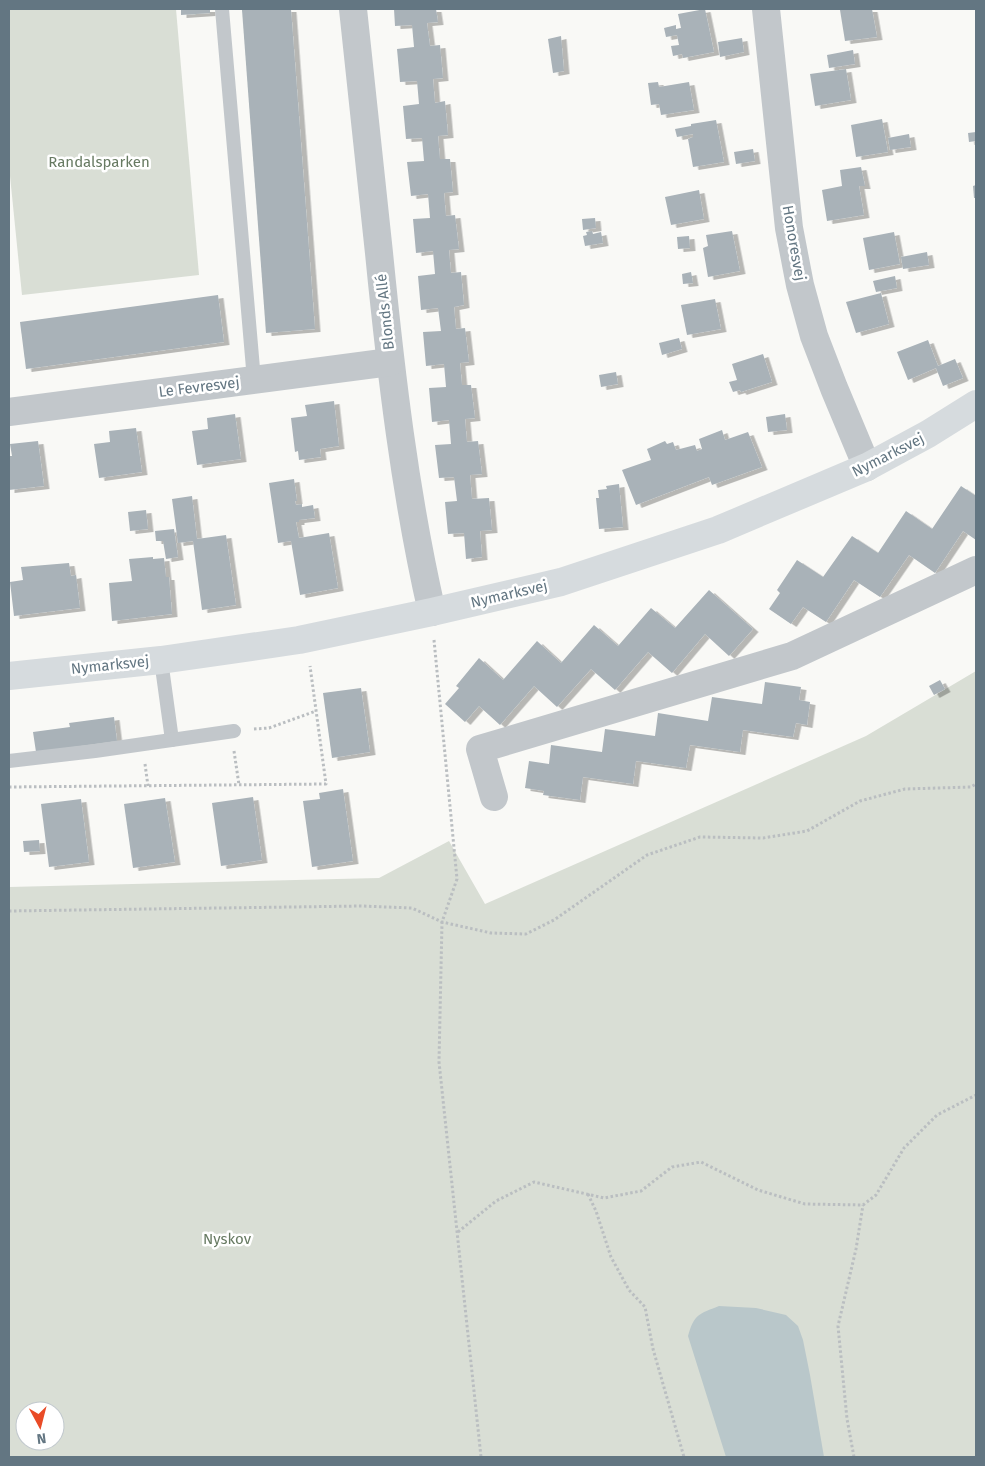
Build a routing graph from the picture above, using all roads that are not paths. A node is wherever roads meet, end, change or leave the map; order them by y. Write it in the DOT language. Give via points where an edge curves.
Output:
graph roads {
  1 [pos="222,9"];
  2 [pos="354,9"];
  3 [pos="766,9"];
  4 [pos="390,362"];
  5 [pos="254,380"];
  6 [pos="976,404"];
  7 [pos="9,412"];
  8 [pos="867,466"];
  9 [pos="976,570"];
  10 [pos="432,612"];
  11 [pos="161,660"];
  12 [pos="9,676"];
  13 [pos="233,731"];
  14 [pos="172,740"];
  15 [pos="9,761"];
  16 [pos="494,797"];
  1 -- 5 [label="lane"];
  2 -- 4 [label="street, Blonds Allé"];
  3 -- 8 [label="street, Honoresvej" via="789,228 800,285 814,336"];
  4 -- 5 [label="street, Le Fevresvej"];
  4 -- 10 [label="street, Blonds Allé" via="410,504"];
  5 -- 7 [label="street, Le Fevresvej"];
  6 -- 8 [label="street, Nymarksvej"];
  8 -- 10 [label="street, Nymarksvej" via="708,533 561,582"];
  9 -- 16 [label="street" via="792,656 480,749"];
  10 -- 11 [label="street, Nymarksvej" via="306,638"];
  11 -- 12 [label="street, Nymarksvej"];
  11 -- 14 [label="lane"];
  13 -- 14 [label="lane"];
  14 -- 15 [label="lane"];
}
